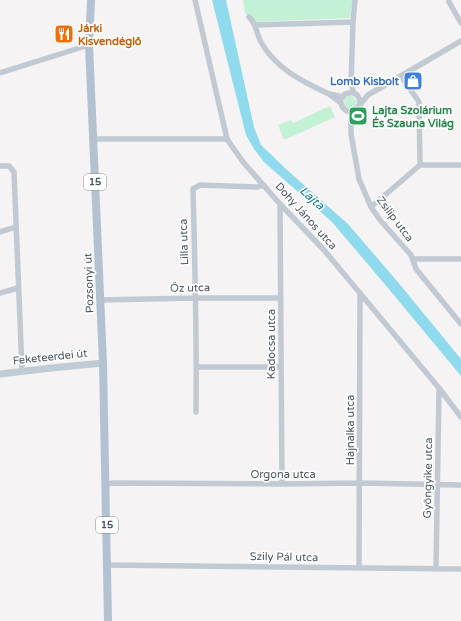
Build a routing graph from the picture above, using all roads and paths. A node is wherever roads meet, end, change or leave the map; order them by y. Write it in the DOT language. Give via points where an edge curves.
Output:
graph roads {
  1 [pos="91,0"];
  2 [pos="195,0"];
  3 [pos="355,0"];
  4 [pos="449,0"];
  5 [pos="249,17"];
  6 [pos="353,22"];
  7 [pos="461,23"];
  8 [pos="254,25"];
  9 [pos="461,41"];
  10 [pos="90,45"];
  11 [pos="0,73"];
  12 [pos="401,76"];
  13 [pos="351,84"];
  14 [pos="329,94"];
  15 [pos="356,94"];
  16 [pos="345,95"];
  17 [pos="368,95"];
  18 [pos="341,103"];
  19 [pos="359,106"];
  20 [pos="347,110"];
  21 [pos="354,111"];
  22 [pos="351,119"];
  23 [pos="93,139"];
  24 [pos="227,139"];
  25 [pos="420,165"];
  26 [pos="461,165"];
  27 [pos="0,166"];
  28 [pos="264,185"];
  29 [pos="280,204"];
  30 [pos="371,207"];
  31 [pos="16,227"];
  32 [pos="0,232"];
  33 [pos="413,259"];
  34 [pos="461,259"];
  35 [pos="18,288"];
  36 [pos="0,293"];
  37 [pos="360,293"];
  38 [pos="196,298"];
  39 [pos="280,298"];
  40 [pos="100,300"];
  41 [pos="461,324"];
  42 [pos="103,364"];
  43 [pos="197,367"];
  44 [pos="281,367"];
  45 [pos="22,371"];
  46 [pos="0,374"];
  47 [pos="439,388"];
  48 [pos="196,412"];
  49 [pos="461,417"];
  50 [pos="360,483"];
  51 [pos="106,484"];
  52 [pos="282,484"];
  53 [pos="438,484"];
  54 [pos="461,485"];
  55 [pos="108,565"];
  56 [pos="359,568"];
  57 [pos="436,569"];
  58 [pos="461,569"];
  59 [pos="108,621"];
  1 -- 10 [label="main road, Pozsonyi út / 15"];
  2 -- 24 [label="street, Dohy János utca"];
  3 -- 6 [label="street"];
  4 -- 7 [label="street"];
  5 -- 8 [label="street"];
  6 -- 8 [label="street"];
  6 -- 13 [label="street"];
  8 -- 14 [label="street" via="272,58 287,71"];
  9 -- 12 [label="street"];
  10 -- 11 [label="street"];
  10 -- 23 [label="main road, Pozsonyi út / 15"];
  12 -- 17 [label="street"];
  12 -- 25 [label="street" via="419,102"];
  13 -- 15 [label="street"];
  13 -- 16 [label="street"];
  14 -- 16 [label="street"];
  14 -- 18 [label="street"];
  15 -- 16 [label="street"];
  15 -- 17 [label="street"];
  15 -- 19 [label="street"];
  16 -- 18 [label="street"];
  17 -- 19 [label="street"];
  18 -- 20 [label="street"];
  19 -- 21 [label="street"];
  20 -- 21 [label="street"];
  20 -- 22 [label="street"];
  21 -- 22 [label="street"];
  22 -- 30 [label="street, Zsilip utca" via="359,179"];
  23 -- 24 [label="street"];
  23 -- 40 [label="main road, Pozsonyi út / 15"];
  24 -- 28 [label="street, Dohy János utca"];
  25 -- 26 [label="street"];
  25 -- 30 [label="street"];
  27 -- 31 [label="street" via="9,166 14,172"];
  28 -- 29 [label="street, Dohy János utca"];
  28 -- 38 [label="street, Lilla utca" via="200,185 193,189"];
  29 -- 37 [label="street, Dohy János utca"];
  29 -- 39 [label="street, Kadocsa utca"];
  30 -- 33 [label="street, Zsilip utca"];
  31 -- 32 [label="street"];
  31 -- 35 [label="street"];
  33 -- 34 [label="street"];
  33 -- 41 [label="street, Zsilip utca" via="416,269"];
  35 -- 36 [label="street"];
  35 -- 45 [label="street"];
  37 -- 47 [label="street, Dohy János utca"];
  37 -- 50 [label="street, Hajnalka utca"];
  38 -- 39 [label="street, Őz utca"];
  38 -- 40 [label="street, Őz utca"];
  38 -- 43 [label="street, Lilla utca"];
  39 -- 44 [label="street, Kadocsa utca"];
  40 -- 42 [label="main road, Pozsonyi út / 15"];
  42 -- 45 [label="main road, Feketeerdei út"];
  42 -- 51 [label="main road, Pozsonyi út / 15"];
  43 -- 44 [label="street"];
  43 -- 48 [label="street, Lilla utca"];
  44 -- 52 [label="street, Kadocsa utca"];
  45 -- 46 [label="main road, Feketeerdei út"];
  47 -- 49 [label="street, Dohy János utca"];
  47 -- 53 [label="street, Gyöngyike utca"];
  50 -- 52 [label="street, Orgona utca"];
  50 -- 53 [label="street, Orgona utca"];
  50 -- 56 [label="street, Hajnalka utca"];
  51 -- 52 [label="street, Orgona utca"];
  51 -- 55 [label="main road, Pozsonyi út / 15"];
  53 -- 54 [label="street, Orgona utca"];
  53 -- 57 [label="street, Gyöngyike utca"];
  55 -- 56 [label="street, Szily Pál utca"];
  55 -- 59 [label="main road, 15"];
  56 -- 57 [label="street, Szily Pál utca"];
  57 -- 58 [label="street, Szily Pál utca"];
}
